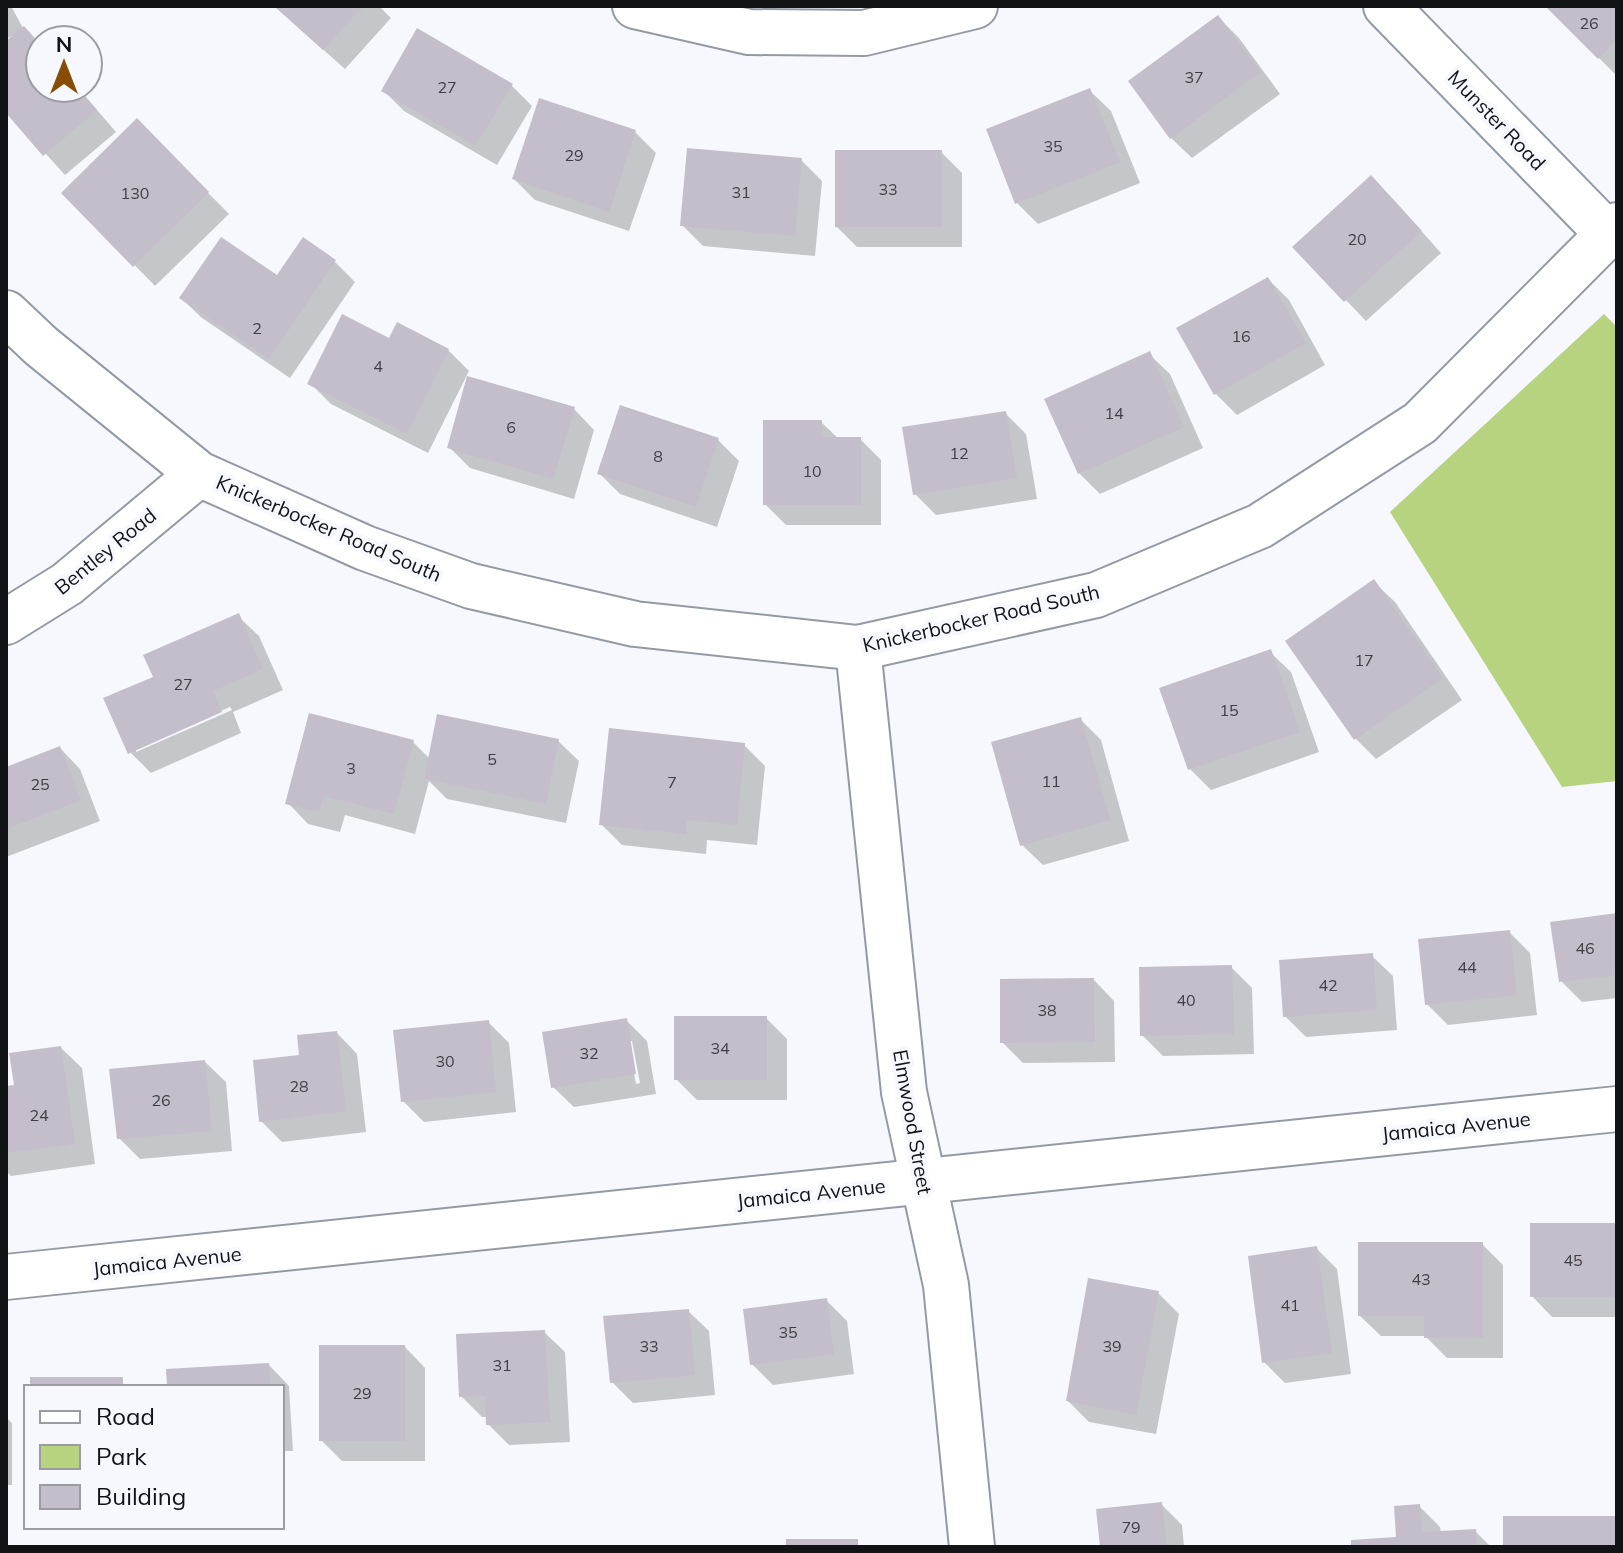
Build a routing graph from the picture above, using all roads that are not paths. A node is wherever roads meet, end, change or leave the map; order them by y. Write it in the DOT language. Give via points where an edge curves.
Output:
graph roads {
  1 [pos="635,6"];
  2 [pos="975,6"];
  3 [pos="1386,6"];
  4 [pos="1612,229"];
  5 [pos="6,313"];
  6 [pos="199,474"];
  7 [pos="6,622"];
  8 [pos="858,648"];
  9 [pos="1617,1109"];
  10 [pos="924,1181"];
  11 [pos="6,1277"];
  12 [pos="972,1547"];
  1 -- 2 [label="street" via="749,32 864,33"];
  3 -- 4 [label="street, Munster Road"];
  4 -- 8 [label="street, Knickerbocker Road South" via="1420,423 1260,526 1096,595"];
  5 -- 6 [label="street, Knickerbocker Road South"];
  6 -- 7 [label="street, Bentley Road" via="67,584"];
  6 -- 8 [label="street, Knickerbocker Road South" via="365,548 471,586 635,624"];
  8 -- 10 [label="street, Elmwood Street" via="904,1092"];
  9 -- 10 [label="street, Jamaica Avenue"];
  10 -- 11 [label="street, Jamaica Avenue"];
  10 -- 12 [label="street, Elmwood Street" via="946,1285"];
}
